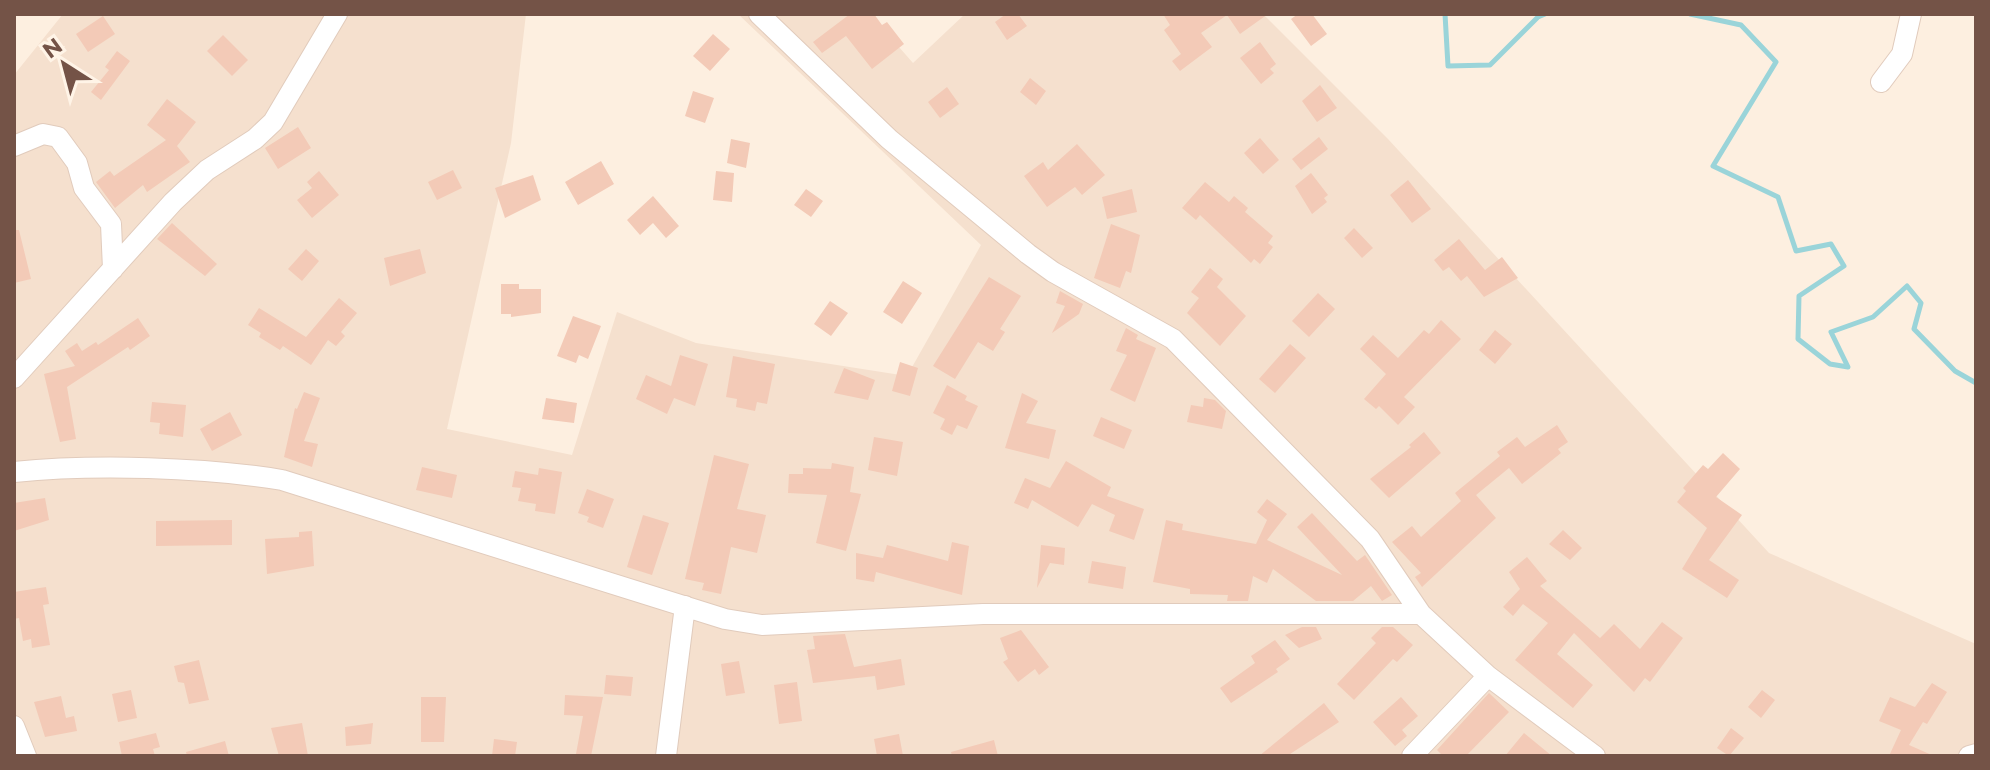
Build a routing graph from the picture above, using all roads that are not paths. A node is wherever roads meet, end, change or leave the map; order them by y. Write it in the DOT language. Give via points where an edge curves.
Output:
graph roads {
  1 [pos="337,14"];
  2 [pos="759,14"];
  3 [pos="1911,14"];
  4 [pos="1881,82"];
  5 [pos="14,146"];
  6 [pos="113,269"];
  7 [pos="14,378"];
  8 [pos="14,472"];
  9 [pos="685,606"];
  10 [pos="1421,614"];
  11 [pos="1488,676"];
  12 [pos="14,726"];
  13 [pos="1976,754"];
  14 [pos="26,756"];
  15 [pos="666,756"];
  16 [pos="1412,756"];
  17 [pos="1595,756"];
  18 [pos="1969,756"];
  1 -- 6 [label="street" via="273,122 207,170"];
  2 -- 10 [label="street" via="889,139 1028,254 1173,339 1370,539"];
  3 -- 4 [label="street" via="1902,54"];
  5 -- 6 [label="street" via="43,134 58,137 77,163 84,188 111,224"];
  6 -- 7 [label="street"];
  8 -- 9 [label="street" via="236,473 282,480"];
  9 -- 10 [label="street" via="762,625 983,614"];
  9 -- 15 [label="street"];
  10 -- 11 [label="street"];
  11 -- 16 [label="street"];
  11 -- 17 [label="street"];
  12 -- 14 [label="street"];
  13 -- 18 [label="street"];
}
